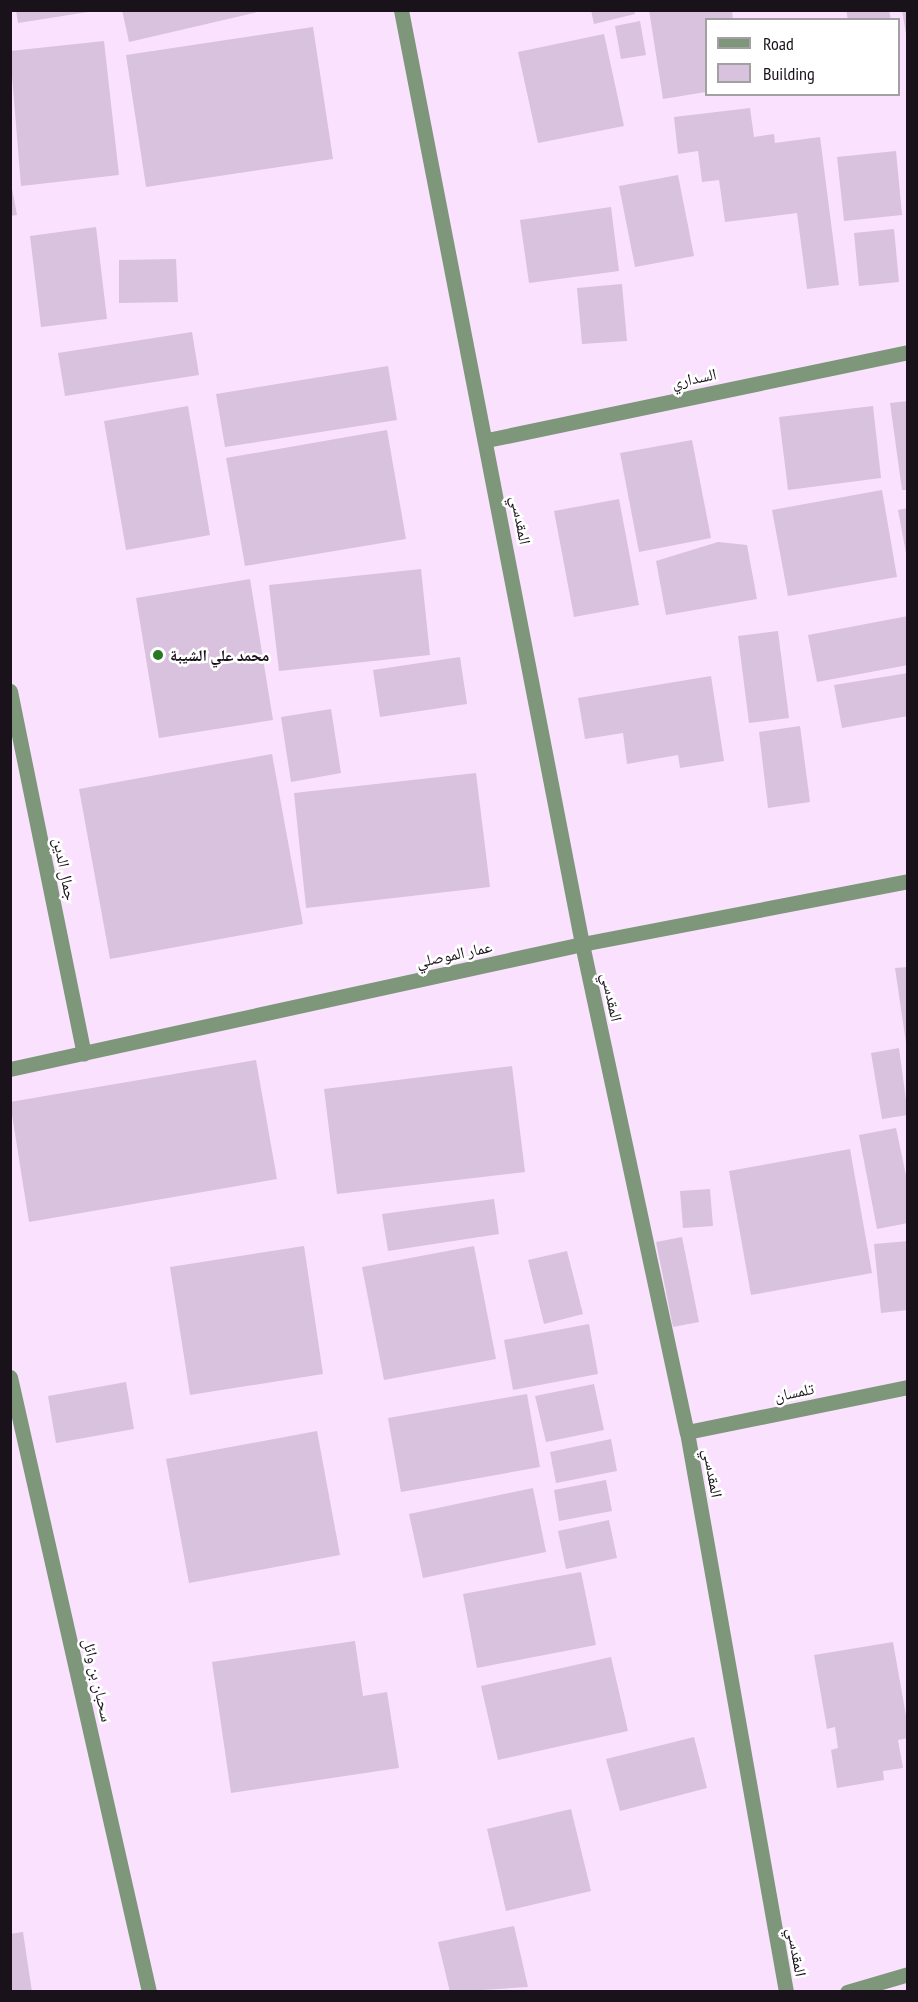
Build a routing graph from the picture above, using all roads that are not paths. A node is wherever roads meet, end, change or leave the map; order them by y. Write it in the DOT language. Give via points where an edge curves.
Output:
graph roads {
  1 [pos="401,10"];
  2 [pos="908,352"];
  3 [pos="487,440"];
  4 [pos="10,692"];
  5 [pos="908,881"];
  6 [pos="582,944"];
  7 [pos="84,1054"];
  8 [pos="10,1069"];
  9 [pos="10,1377"];
  10 [pos="908,1387"];
  11 [pos="687,1432"];
  12 [pos="908,1974"];
  13 [pos="149,1992"];
  14 [pos="786,1992"];
  15 [pos="847,1992"];
  1 -- 3 [label="street, المقدسي"];
  2 -- 3 [label="street, السداري"];
  3 -- 6 [label="street, المقدسي"];
  4 -- 7 [label="street, جمال الدين"];
  5 -- 6 [label="street, عمار الموصلي"];
  6 -- 7 [label="street, عمار الموصلي"];
  6 -- 11 [label="street, المقدسي"];
  7 -- 8 [label="street, عمار الموصلي"];
  9 -- 13 [label="street, سحبان بن وائل"];
  10 -- 11 [label="street, تلمسان"];
  11 -- 14 [label="street, المقدسي"];
  12 -- 15 [label="street"];
}
